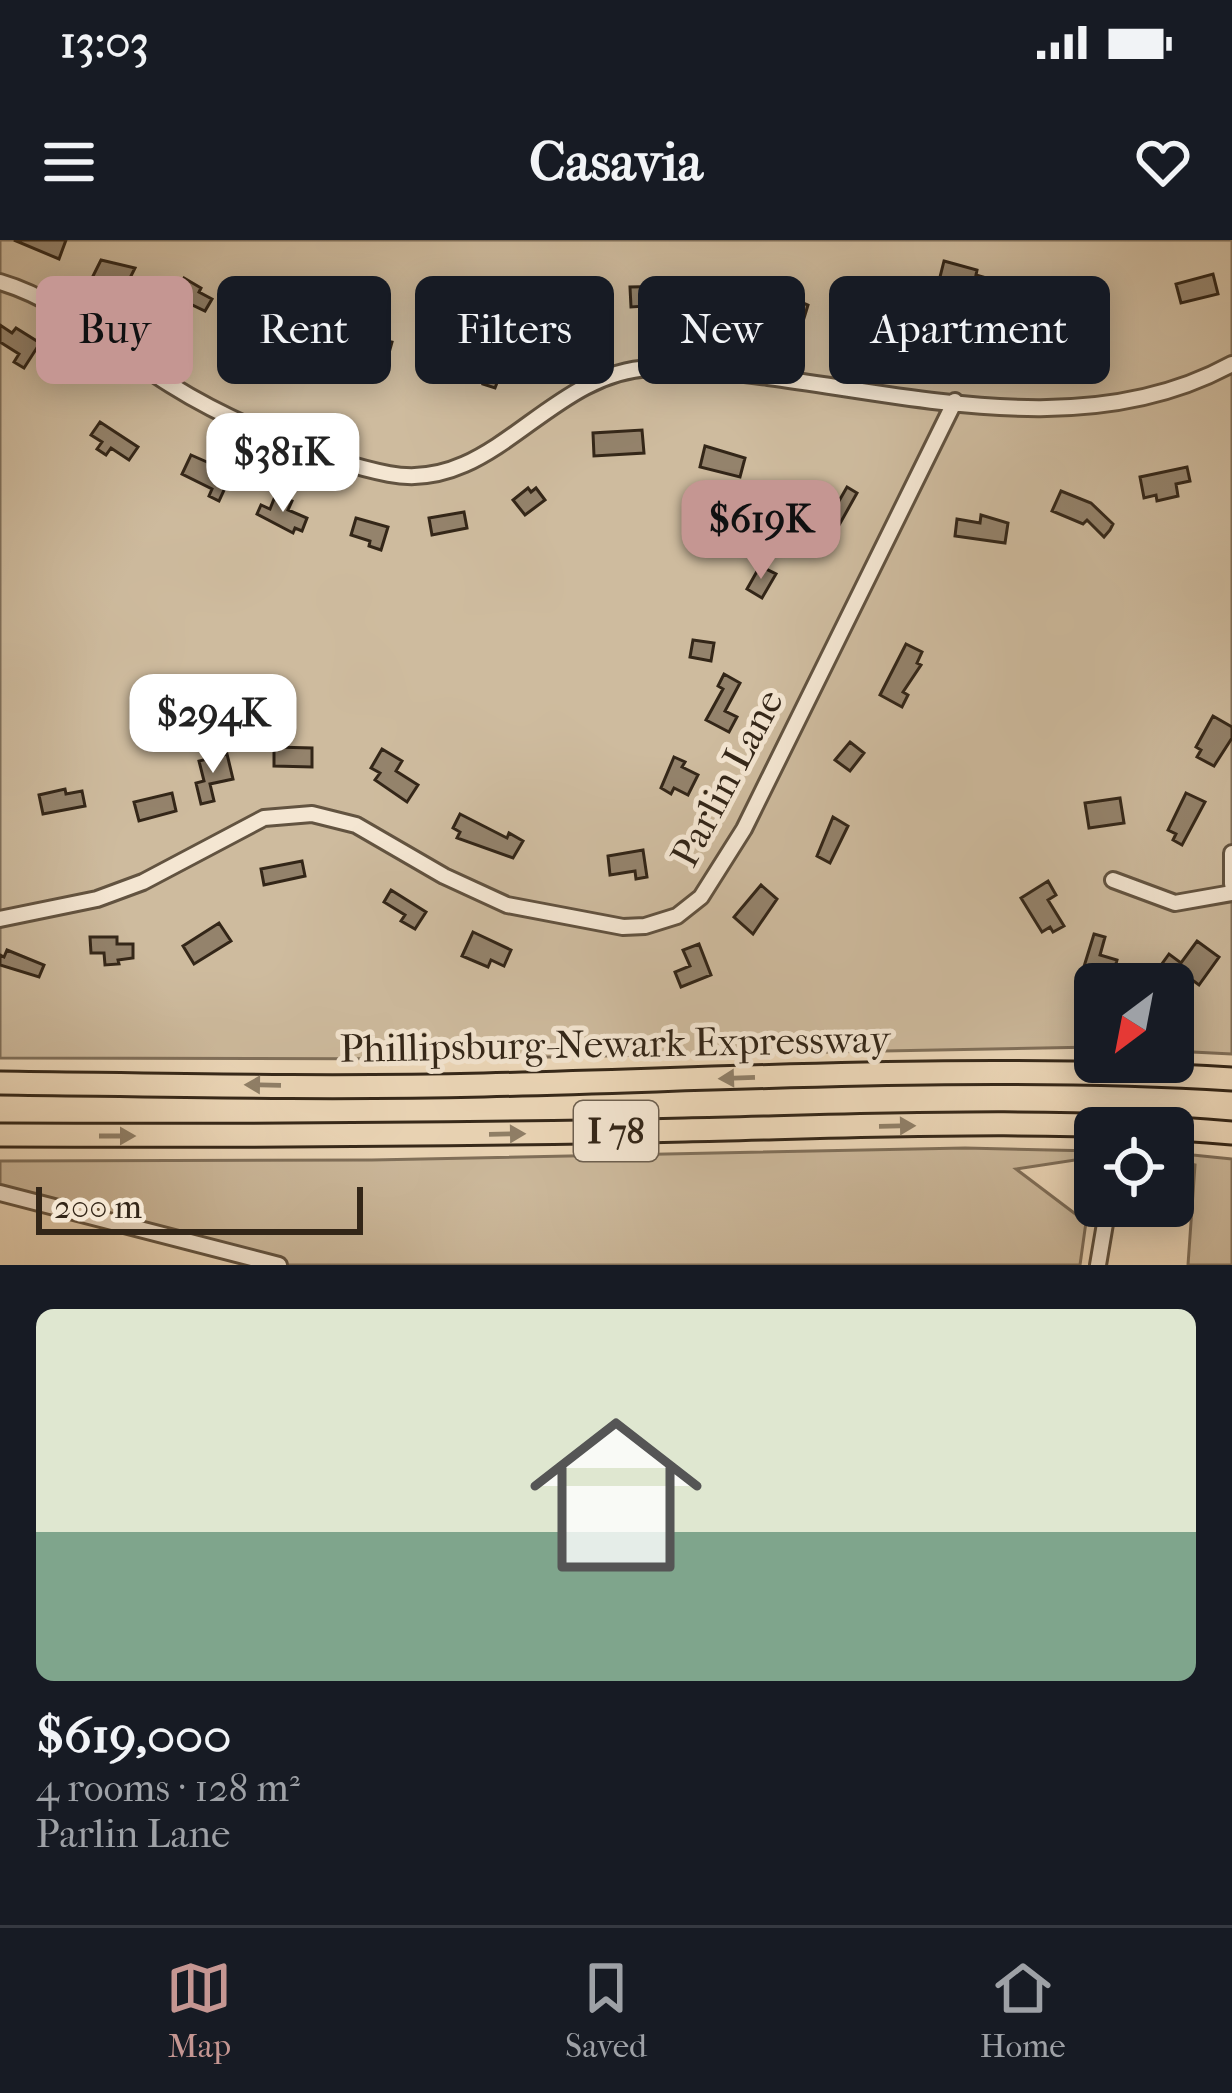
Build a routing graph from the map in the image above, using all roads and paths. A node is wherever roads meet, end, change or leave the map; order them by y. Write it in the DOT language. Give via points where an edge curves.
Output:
graph roads {
  1 [pos="0,282"];
  2 [pos="1232,364"];
  3 [pos="956,401"];
  4 [pos="1232,853"];
  5 [pos="1113,880"];
  6 [pos="1232,889"];
  7 [pos="0,919"];
  8 [pos="1232,1067"];
  9 [pos="980,1072"];
  10 [pos="1232,1079"];
  11 [pos="0,1083"];
  12 [pos="1232,1133"];
  13 [pos="0,1135"];
  14 [pos="0,1193"];
  15 [pos="1104,1227"];
  16 [pos="279,1265"];
  17 [pos="1098,1265"];
  1 -- 3 [label="street" via="71,316 193,399 355,467 397,475 464,466 585,383 617,372 700,369"];
  2 -- 3 [label="street" via="1112,404"];
  3 -- 7 [label="street, Parlin Lane" via="744,830 701,898 677,916 623,927 507,905 356,825 312,814 265,818 143,882"];
  4 -- 6 [label="street"];
  5 -- 6 [label="street" via="1175,903"];
  8 -- 9 [label="highway" via="1114,1062"];
  9 -- 10 [label="highway, Phillipsburg-Newark Expressway / I 78"];
  9 -- 11 [label="highway, Phillipsburg-Newark Expressway / I 78, one-way" via="476,1085"];
  13 -- 12 [label="highway, I 78, one-way" via="989,1124"];
  14 -- 16 [label="street"];
  15 -- 17 [label="street"];
}
